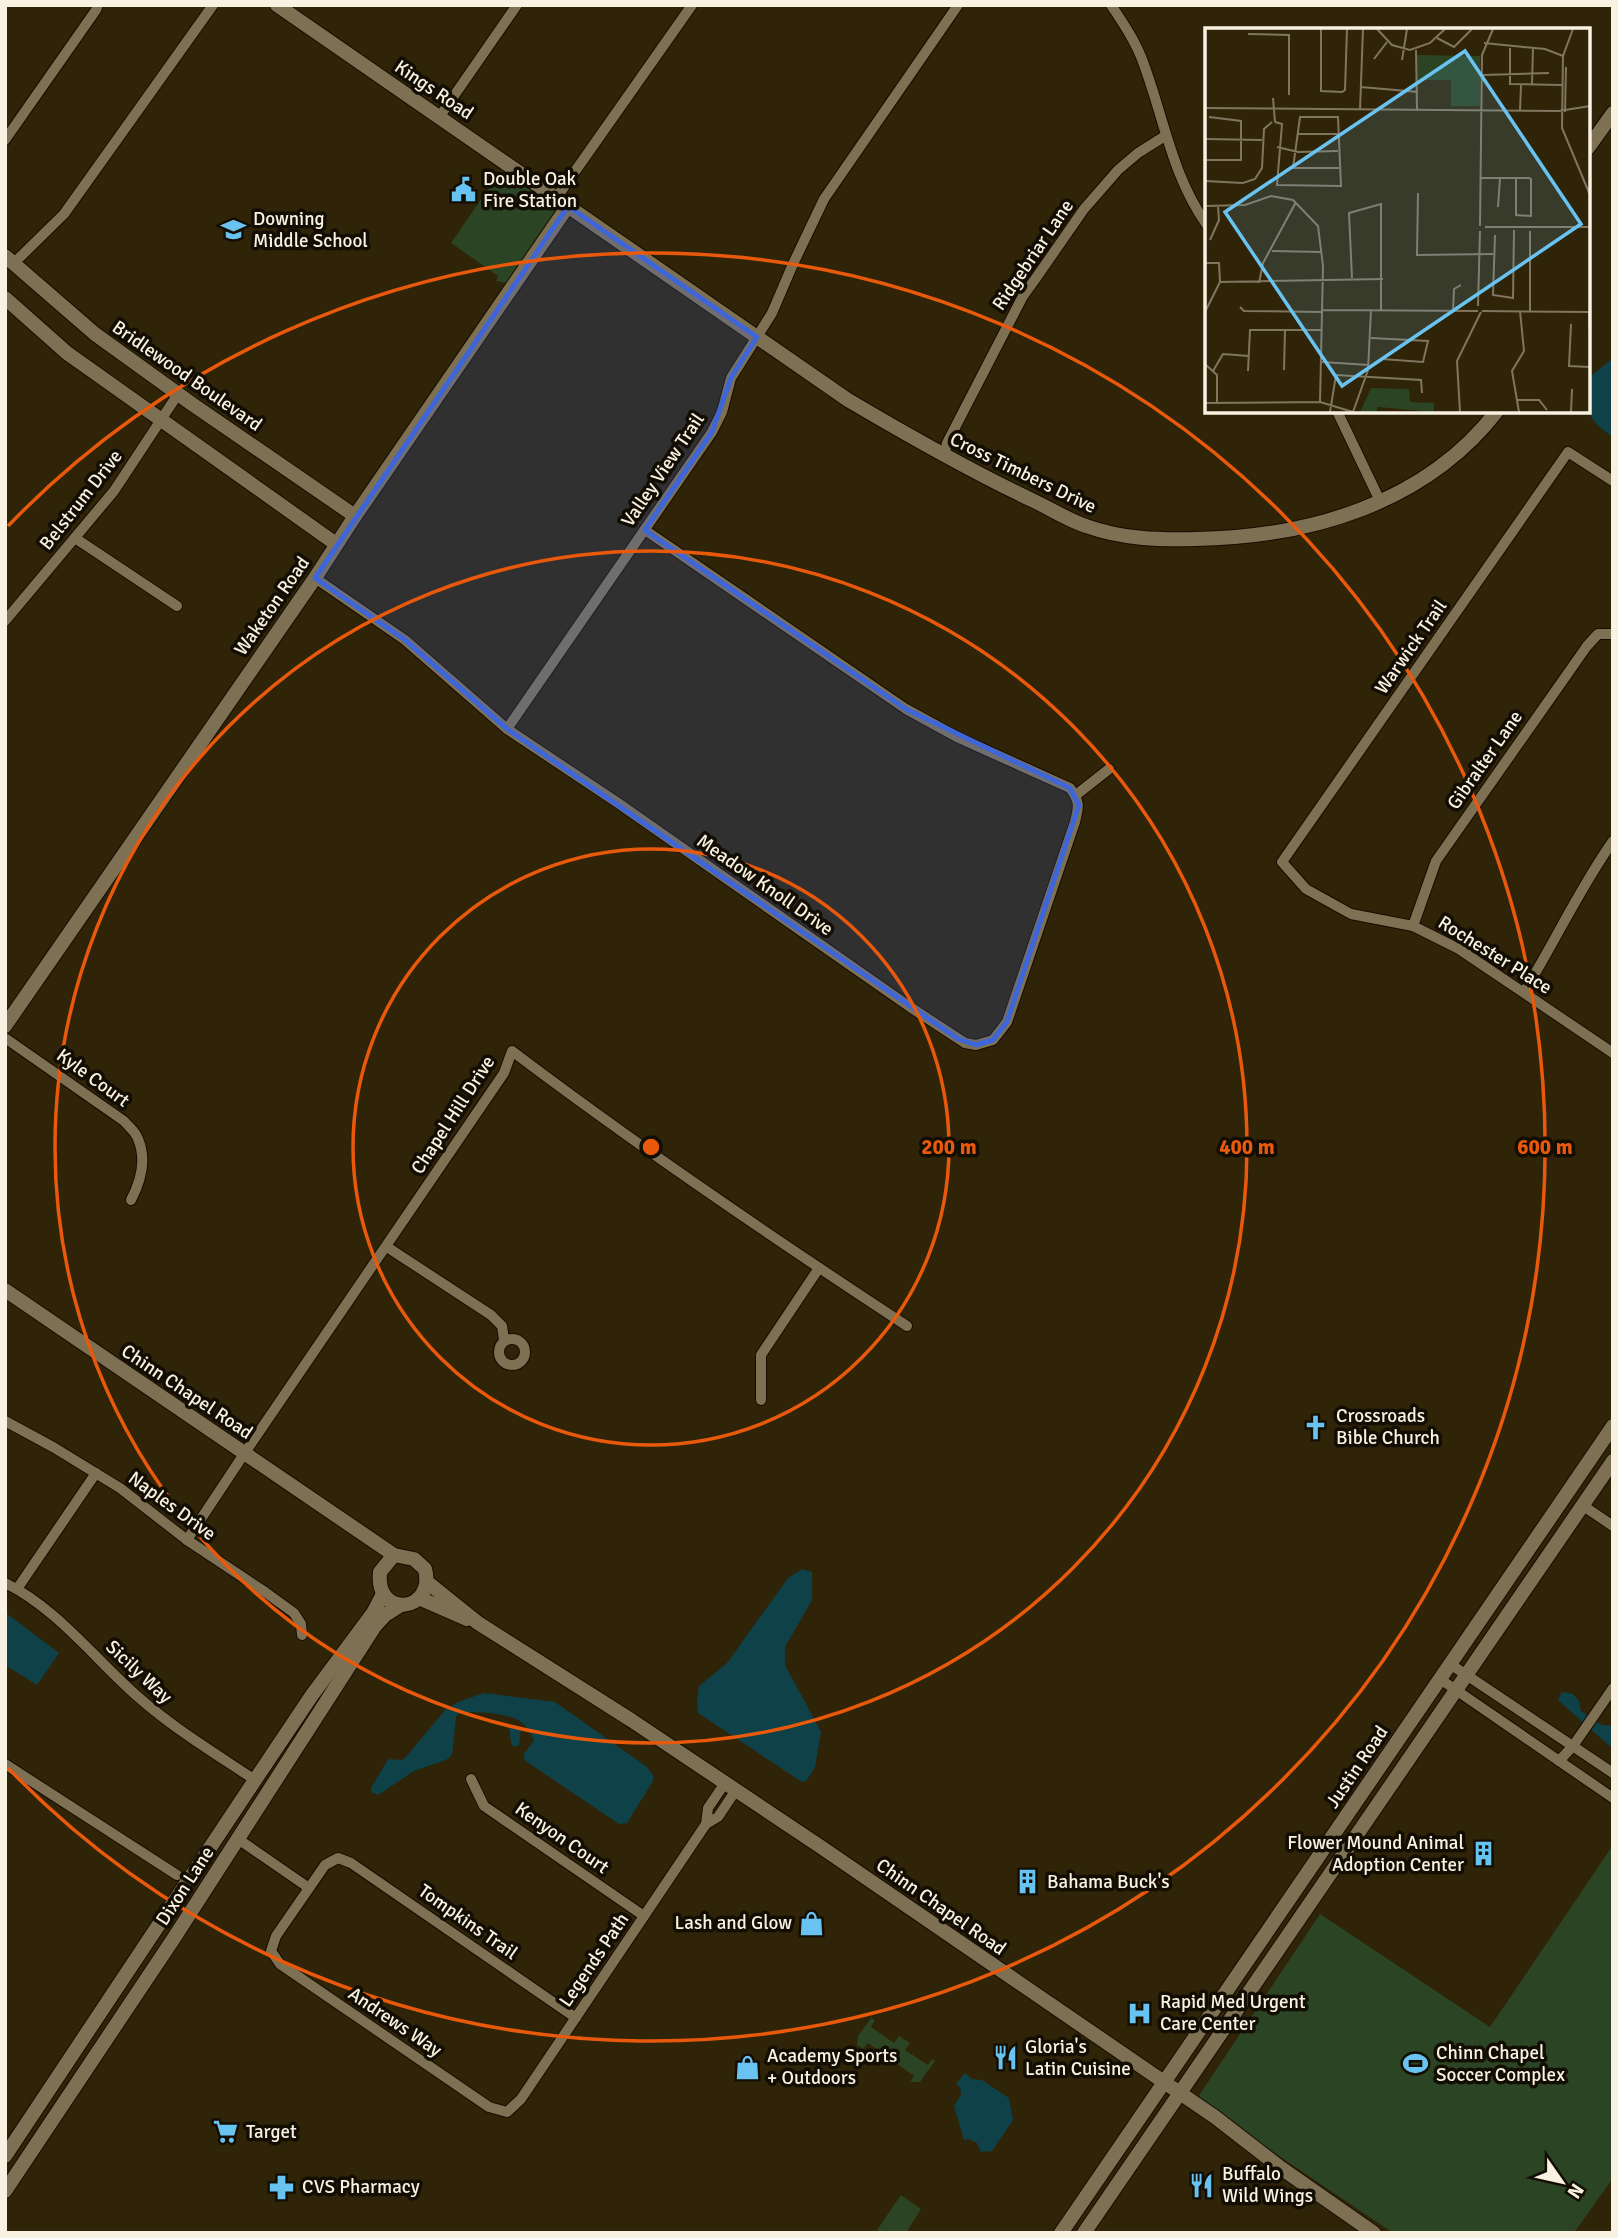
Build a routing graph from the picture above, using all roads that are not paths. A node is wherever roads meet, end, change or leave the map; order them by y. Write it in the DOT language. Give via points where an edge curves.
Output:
graph roads {
  1 [pos="97,5"];
  2 [pos="213,5"];
  3 [pos="277,5"];
  4 [pos="517,5"];
  5 [pos="692,5"];
  6 [pos="958,5"];
  7 [pos="1111,5"];
  8 [pos="1613,113"];
  9 [pos="440,116"];
  10 [pos="1166,136"];
  11 [pos="5,139"];
  12 [pos="1590,145"];
  13 [pos="563,202"];
  14 [pos="1205,222"];
  15 [pos="9,260"];
  16 [pos="5,298"];
  17 [pos="757,337"];
  18 [pos="178,394"];
  19 [pos="1338,413"];
  20 [pos="1495,413"];
  21 [pos="160,419"];
  22 [pos="944,456"];
  23 [pos="1613,481"];
  24 [pos="1381,503"];
  25 [pos="355,516"];
  26 [pos="645,530"];
  27 [pos="75,538"];
  28 [pos="336,544"];
  29 [pos="316,578"];
  30 [pos="177,606"];
  31 [pos="5,621"];
  32 [pos="1611,633"];
  33 [pos="507,729"];
  34 [pos="1109,769"];
  35 [pos="1076,795"];
  36 [pos="1613,841"];
  37 [pos="1282,862"];
  38 [pos="1413,926"];
  39 [pos="1524,992"];
  40 [pos="5,1026"];
  41 [pos="5,1038"];
  42 [pos="1613,1053"];
  43 [pos="131,1200"];
  44 [pos="387,1247"];
  45 [pos="819,1268"];
  46 [pos="5,1290"];
  47 [pos="906,1326"];
  48 [pos="504,1340"];
  49 [pos="761,1400"];
  50 [pos="5,1421"];
  51 [pos="1613,1426"];
  52 [pos="244,1454"];
  53 [pos="1613,1461"];
  54 [pos="96,1473"];
  55 [pos="1582,1505"];
  56 [pos="347,1525"];
  57 [pos="1613,1526"];
  58 [pos="187,1541"];
  59 [pos="394,1555"];
  60 [pos="380,1572"];
  61 [pos="427,1582"];
  62 [pos="5,1583"];
  63 [pos="17,1589"];
  64 [pos="383,1594"];
  65 [pos="419,1598"];
  66 [pos="399,1606"];
  67 [pos="478,1623"];
  68 [pos="302,1634"];
  69 [pos="1450,1664"];
  70 [pos="1465,1674"];
  71 [pos="1440,1679"];
  72 [pos="1456,1688"];
  73 [pos="1613,1688"];
  74 [pos="1573,1746"];
  75 [pos="1559,1761"];
  76 [pos="5,1764"];
  77 [pos="1613,1773"];
  78 [pos="471,1779"];
  79 [pos="254,1780"];
  80 [pos="730,1787"];
  81 [pos="1613,1798"];
  82 [pos="237,1839"];
  83 [pos="177,1875"];
  84 [pos="309,1888"];
  85 [pos="644,1916"];
  86 [pos="130,1967"];
  87 [pos="146,1979"];
  88 [pos="576,2018"];
  89 [pos="1163,2082"];
  90 [pos="1179,2093"];
  91 [pos="507,2112"];
  92 [pos="27,2123"];
  93 [pos="44,2133"];
  94 [pos="5,2156"];
  95 [pos="5,2191"];
  96 [pos="1061,2233"];
  97 [pos="1084,2233"];
  98 [pos="1374,2233"];
  1 -- 11 [label="street"];
  2 -- 15 [label="street" via="64,214"];
  3 -- 9 [label="street, Kings Road"];
  4 -- 9 [label="street"];
  5 -- 13 [label="street"];
  6 -- 17 [label="street, Valley View Trail" via="824,199"];
  7 -- 10 [label="street" via="1143,60"];
  8 -- 12 [label="street"];
  9 -- 13 [label="street, Kings Road"];
  10 -- 14 [label="street" via="1184,186"];
  10 -- 22 [label="street, Ridgebriar Lane" via="1118,170 1036,278 1005,329"];
  13 -- 17 [label="street, Cross Timbers Drive"];
  13 -- 25 [label="street, Waketon Road"];
  15 -- 18 [label="street, Bridlewood Boulevard" via="95,334"];
  16 -- 21 [label="street" via="67,353"];
  17 -- 22 [label="street, Cross Timbers Drive" via="848,400"];
  17 -- 26 [label="street, Valley View Trail" via="731,378 712,432"];
  18 -- 21 [label="street, Belstrum Drive"];
  18 -- 25 [label="street, Bridlewood Boulevard"];
  19 -- 24 [label="street"];
  20 -- 24 [label="street, Cross Timbers Drive" via="1452,458"];
  21 -- 27 [label="street, Belstrum Drive" via="114,491"];
  21 -- 28 [label="street"];
  22 -- 24 [label="street, Cross Timbers Drive" via="1086,526 1126,537 1162,540 1268,535"];
  23 -- 37 [label="street, Warwick Trail" via="1568,452"];
  25 -- 28 [label="street, Waketon Road"];
  26 -- 33 [label="street, Valley View Trail"];
  26 -- 35 [label="street" via="906,709 1070,788"];
  27 -- 30 [label="street"];
  27 -- 31 [label="street, Belstrum Drive"];
  28 -- 29 [label="street, Waketon Road"];
  29 -- 33 [label="street, Meadow Knoll Drive" via="405,640"];
  29 -- 40 [label="street, Waketon Road"];
  32 -- 38 [label="street, Gibralter Lane" via="1598,634 1587,646 1436,860"];
  33 -- 35 [label="street, Meadow Knoll Drive" via="958,1039 976,1045 993,1041 1007,1022 1075,822"];
  34 -- 35 [label="street"];
  36 -- 39 [label="street"];
  37 -- 38 [label="street, Rochester Place" via="1306,889 1351,914"];
  38 -- 39 [label="street, Rochester Place" via="1459,949"];
  39 -- 42 [label="street, Rochester Place"];
  41 -- 43 [label="street, Kyle Court" via="124,1121 138,1138 141,1180"];
  44 -- 45 [label="street, Chapel Hill Drive" via="504,1073 512,1051"];
  44 -- 48 [label="street" via="491,1315 502,1326"];
  44 -- 52 [label="street, Chapel Hill Drive"];
  45 -- 47 [label="street, Chapel Hill Drive"];
  45 -- 49 [label="street" via="761,1355"];
  46 -- 52 [label="street, Chinn Chapel Road"];
  50 -- 54 [label="street, Naples Drive"];
  51 -- 69 [label="street, Justin Road"];
  52 -- 56 [label="street, Chinn Chapel Road"];
  52 -- 58 [label="street, Chapel Hill Drive"];
  53 -- 55 [label="street, Justin Road"];
  54 -- 58 [label="street, Naples Drive"];
  54 -- 63 [label="street"];
  55 -- 57 [label="street"];
  55 -- 70 [label="street, Justin Road"];
  56 -- 59 [label="street, Chinn Chapel Road"];
  56 -- 60 [label="street, Chinn Chapel Road" via="376,1556"];
  58 -- 68 [label="street, Naples Drive" via="294,1613"];
  59 -- 60 [label="street"];
  59 -- 61 [label="street" via="414,1559 425,1569"];
  60 -- 64 [label="street"];
  61 -- 65 [label="street"];
  61 -- 67 [label="street, Chinn Chapel Road"];
  62 -- 63 [label="street, Sicily Way"];
  63 -- 79 [label="street, Sicily Way" via="76,1635 160,1717"];
  64 -- 66 [label="street"];
  64 -- 79 [label="street, Dixon Lane"];
  65 -- 66 [label="street"];
  65 -- 67 [label="street, Chinn Chapel Road"];
  66 -- 82 [label="street, Dixon Lane" via="375,1626"];
  67 -- 80 [label="street, Chinn Chapel Road"];
  69 -- 70 [label="street"];
  69 -- 71 [label="street, Justin Road"];
  70 -- 72 [label="street, Justin Road"];
  70 -- 74 [label="street"];
  71 -- 72 [label="street"];
  71 -- 89 [label="street, Justin Road"];
  72 -- 75 [label="street"];
  72 -- 90 [label="street, Justin Road"];
  73 -- 74 [label="street"];
  74 -- 75 [label="street"];
  74 -- 77 [label="street"];
  75 -- 81 [label="street"];
  76 -- 83 [label="street"];
  78 -- 85 [label="street, Kenyon Court" via="484,1806"];
  79 -- 86 [label="street, Dixon Lane"];
  80 -- 85 [label="street, Legends Path" via="718,1818 706,1824"];
  80 -- 89 [label="street, Chinn Chapel Road"];
  82 -- 84 [label="street"];
  82 -- 87 [label="street, Dixon Lane"];
  84 -- 88 [label="street, Tompkins Trail" via="325,1865 338,1858 351,1863"];
  84 -- 91 [label="street, Andrews Way" via="276,1936 271,1951 280,1964 489,2107"];
  85 -- 88 [label="street, Legends Path"];
  86 -- 87 [label="street"];
  86 -- 92 [label="street, Dixon Lane"];
  87 -- 93 [label="street, Dixon Lane"];
  88 -- 91 [label="street, Legends Path" via="521,2099"];
  89 -- 90 [label="street, Chinn Chapel Road"];
  89 -- 96 [label="street, Justin Road"];
  90 -- 97 [label="street, Justin Road"];
  90 -- 98 [label="street, Chinn Chapel Road"];
  92 -- 93 [label="street"];
  92 -- 94 [label="street, Dixon Lane"];
  93 -- 95 [label="street, Dixon Lane"];
}
